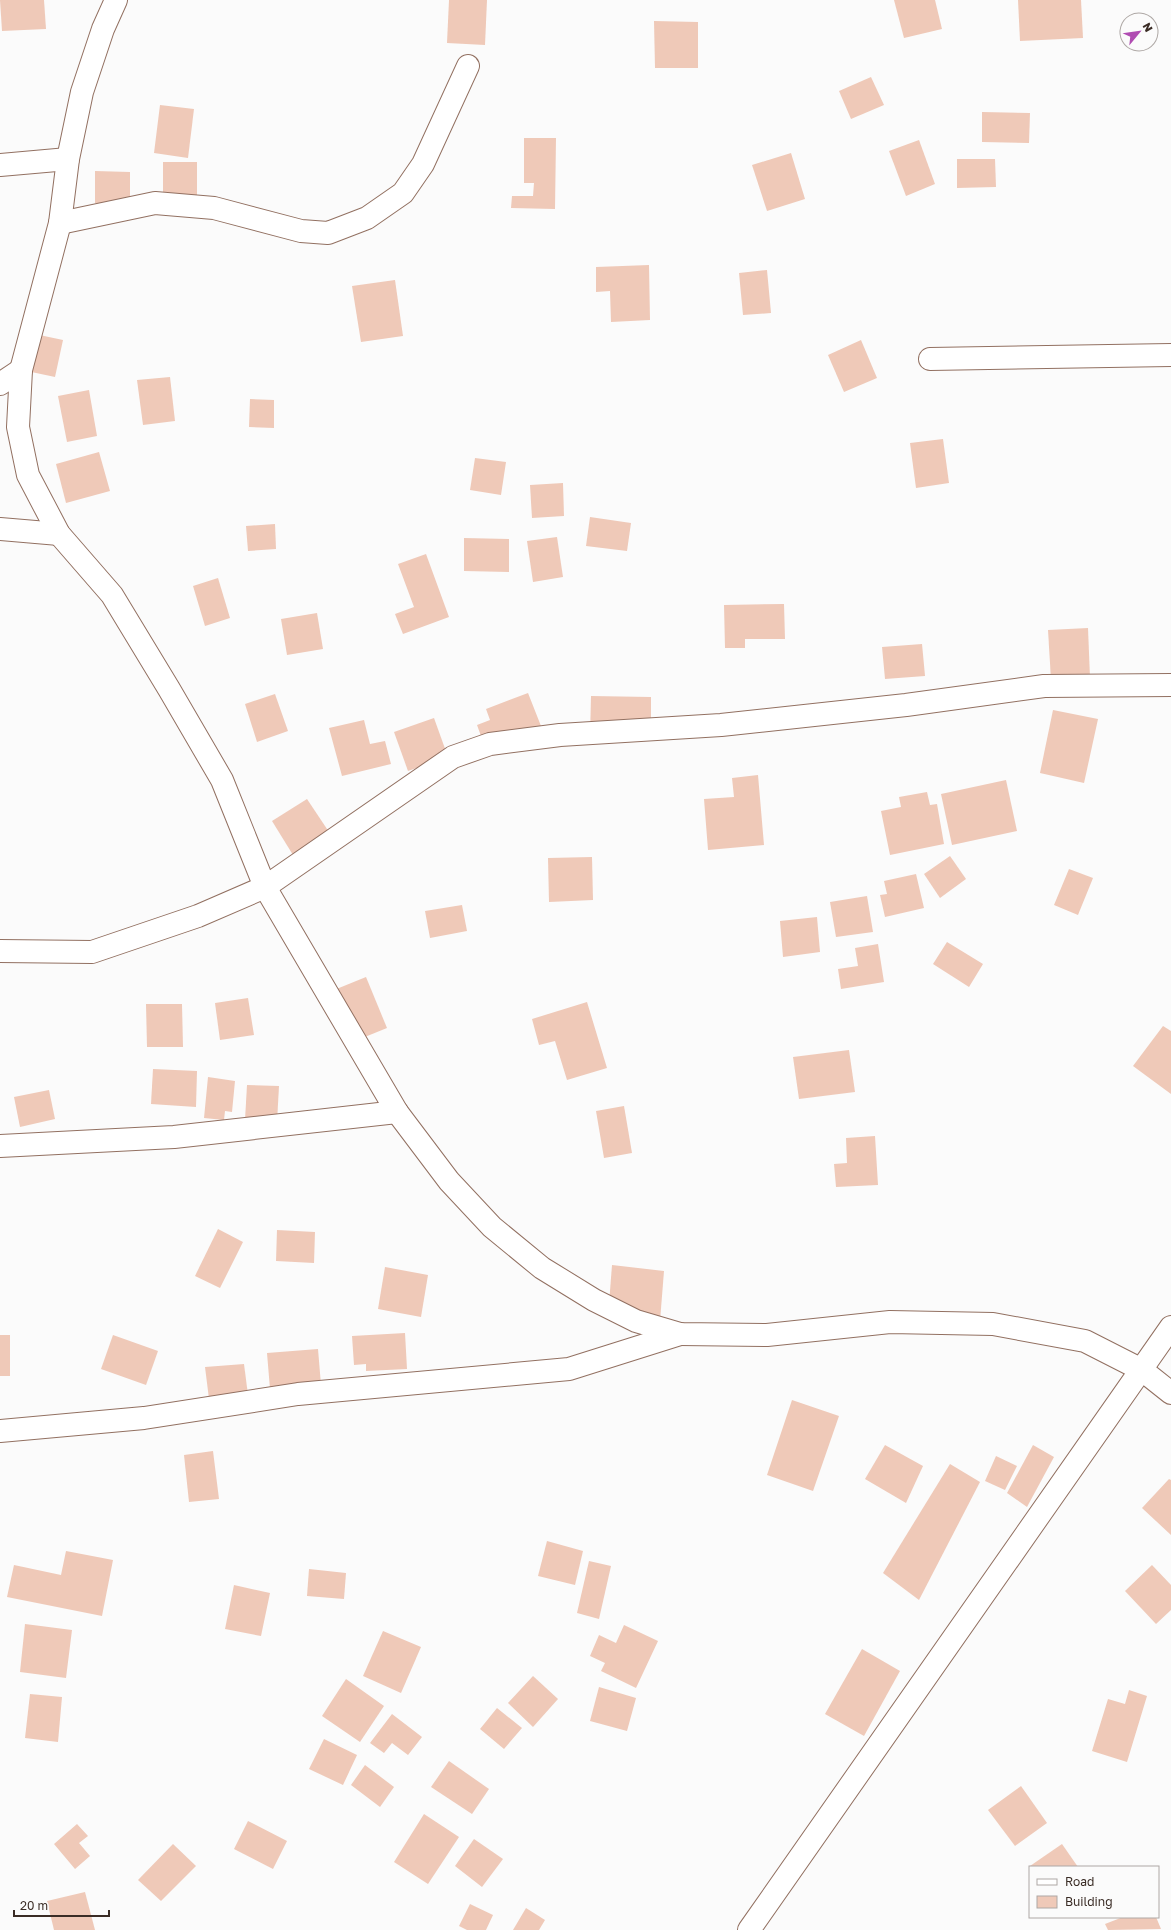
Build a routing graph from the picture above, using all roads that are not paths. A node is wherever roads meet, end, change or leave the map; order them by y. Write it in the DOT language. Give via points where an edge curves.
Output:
graph roads {
  1 [pos="116,0"];
  2 [pos="468,66"];
  3 [pos="68,159"];
  4 [pos="0,165"];
  5 [pos="60,224"];
  6 [pos="1171,355"];
  7 [pos="930,359"];
  8 [pos="21,370"];
  9 [pos="0,384"];
  10 [pos="0,529"];
  11 [pos="59,534"];
  12 [pos="1171,685"];
  13 [pos="265,887"];
  14 [pos="0,951"];
  15 [pos="396,1112"];
  16 [pos="0,1146"];
  17 [pos="1171,1327"];
  18 [pos="680,1334"];
  19 [pos="1142,1370"];
  20 [pos="1171,1393"];
  21 [pos="0,1431"];
  22 [pos="750,1930"];
  1 -- 3 [label="street" via="103,29 82,92"];
  2 -- 5 [label="street" via="423,164 403,192 367,218 328,233 301,231 214,208 155,203"];
  3 -- 4 [label="street"];
  3 -- 5 [label="street"];
  5 -- 8 [label="street"];
  6 -- 7 [label="street"];
  8 -- 9 [label="street"];
  8 -- 11 [label="street" via="18,427 28,475"];
  10 -- 11 [label="street"];
  11 -- 13 [label="street" via="112,595 173,695 222,780"];
  12 -- 13 [label="street" via="1044,686 906,706 721,725 560,735 490,744 454,757"];
  13 -- 14 [label="street" via="198,916 92,952"];
  13 -- 15 [label="street"];
  15 -- 16 [label="street" via="174,1137"];
  15 -- 18 [label="street" via="449,1181 492,1227 542,1268 594,1300 636,1321"];
  17 -- 19 [label="street"];
  18 -- 19 [label="street" via="767,1335 890,1322 993,1324 1085,1341"];
  18 -- 21 [label="street" via="569,1369 298,1394 144,1418"];
  19 -- 20 [label="street"];
  19 -- 22 [label="street"];
}
